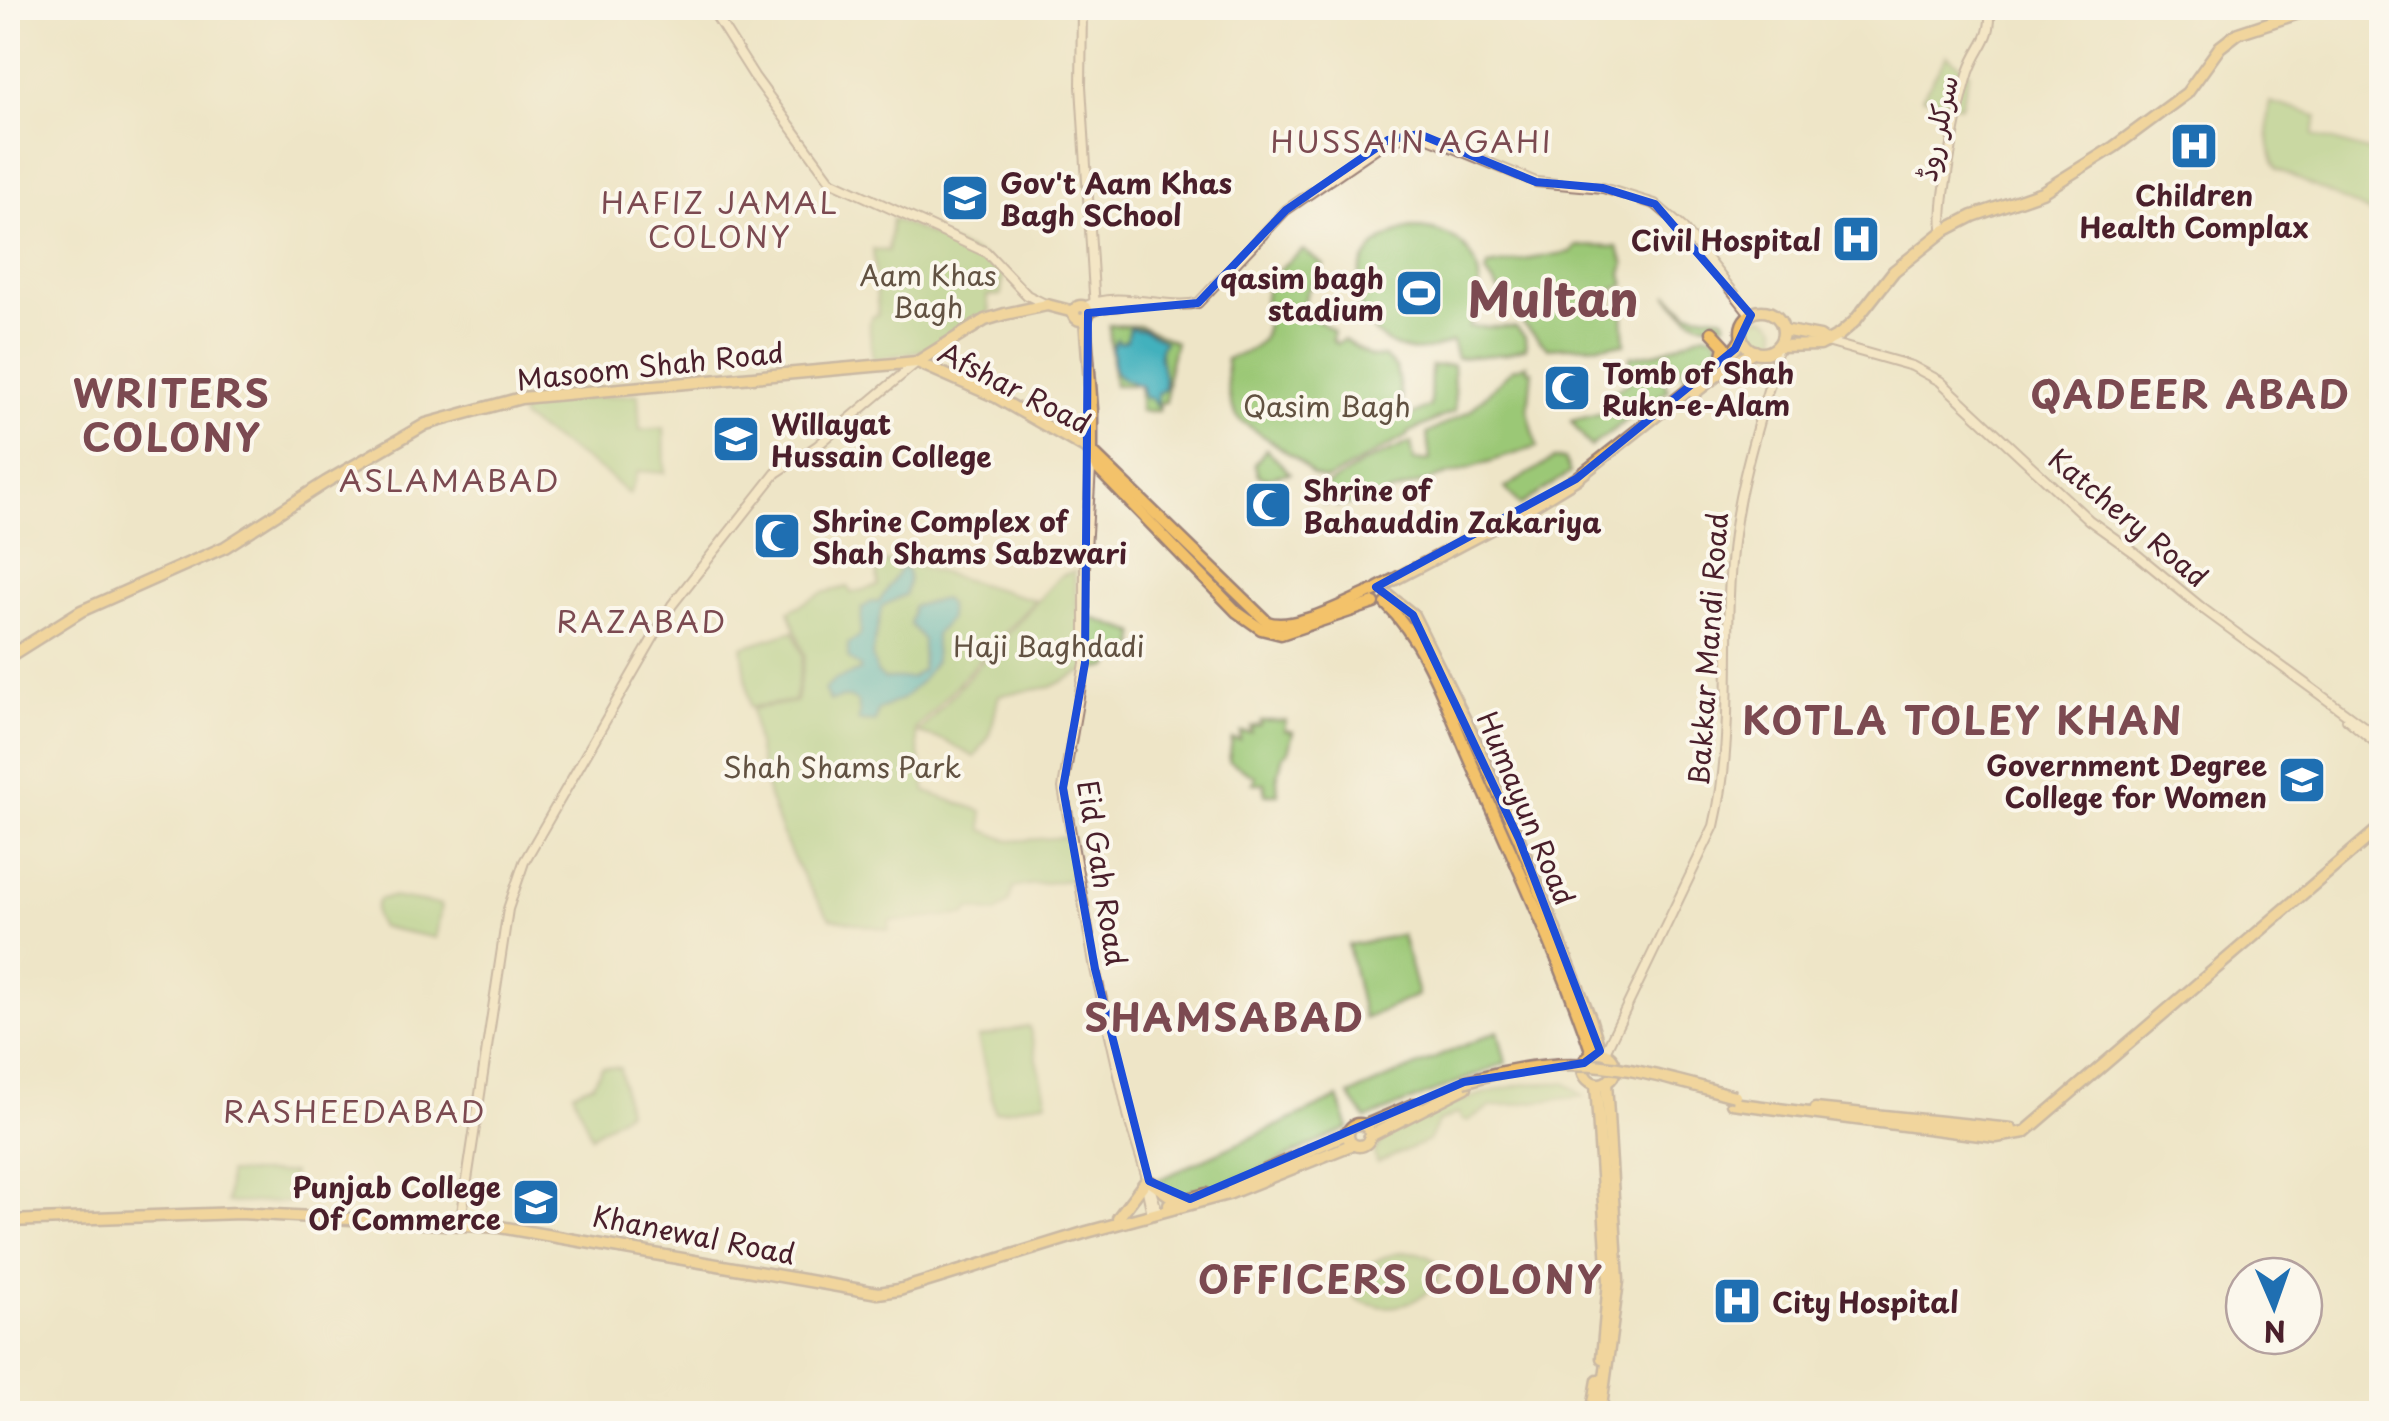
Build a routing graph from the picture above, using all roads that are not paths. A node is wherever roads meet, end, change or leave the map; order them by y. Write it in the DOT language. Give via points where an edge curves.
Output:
graph roads {
  1 [pos="710,8"];
  2 [pos="1082,8"];
  3 [pos="1990,8"];
  4 [pos="2314,8"];
  5 [pos="1944,231"];
  6 [pos="1047,305"];
  7 [pos="1087,311"];
  8 [pos="1751,315"];
  9 [pos="1783,330"];
  10 [pos="1712,332"];
  11 [pos="1742,338"];
  12 [pos="1827,342"];
  13 [pos="1777,346"];
  14 [pos="1755,351"];
  15 [pos="1722,360"];
  16 [pos="918,362"];
  17 [pos="1092,452"];
  18 [pos="1382,595"];
  19 [pos="8,657"];
  20 [pos="2344,715"];
  21 [pos="2382,740"];
  22 [pos="2382,748"];
  23 [pos="2382,818"];
  24 [pos="2382,826"];
  25 [pos="1599,1052"];
  26 [pos="1601,1083"];
  27 [pos="1465,1084"];
  28 [pos="1368,1131"];
  29 [pos="1349,1140"];
  30 [pos="1303,1160"];
  31 [pos="1147,1179"];
  32 [pos="1184,1200"];
  33 [pos="1154,1211"];
  34 [pos="462,1214"];
  35 [pos="8,1218"];
  36 [pos="1118,1218"];
  37 [pos="1592,1414"];
  38 [pos="1600,1414"];
  1 -- 6 [label="main road" via="831,181 986,252 1026,295"];
  2 -- 7 [label="main road"];
  3 -- 5 [label="main road, سرکلر روڈ" via="1988,38 1974,58 1961,106"];
  4 -- 5 [label="main road" via="2238,33 2189,89 2093,159 2042,192"];
  5 -- 12 [label="main road" via="1894,272 1847,330"];
  6 -- 7 [label="main road"];
  6 -- 16 [label="main road, Masoom Shah Road" via="986,320"];
  7 -- 8 [label="main road" via="1198,303 1286,210 1388,140 1420,134 1536,182 1603,188 1655,204 1681,226"];
  7 -- 17 [label="main road"];
  8 -- 9 [label="main road" via="1771,313"];
  8 -- 11 [label="main road"];
  9 -- 12 [label="main road"];
  9 -- 13 [label="main road"];
  10 -- 15 [label="main road" via="1725,346"];
  11 -- 14 [label="main road"];
  11 -- 15 [label="main road"];
  12 -- 13 [label="main road"];
  12 -- 20 [label="main road, Katchery Road" via="1912,366 1940,381 2089,520"];
  13 -- 14 [label="main road"];
  13 -- 25 [label="main road, Bakkar Mandi Road" via="1734,533 1729,710 1714,826"];
  14 -- 18 [label="main road" via="1579,483"];
  15 -- 18 [label="main road" via="1576,479"];
  16 -- 17 [label="main road, Afshar Road"];
  16 -- 19 [label="main road, Masoom Shah Road" via="521,398 426,424 225,547 70,616"];
  16 -- 34 [label="main road" via="769,481 654,634 524,862 508,909"];
  17 -- 18 [label="main road, Afshar Road" via="1267,622 1294,623"];
  17 -- 31 [label="main road, Eid Gah Road" via="1085,663 1064,788 1095,969"];
  18 -- 25 [label="main road, Humayun Road" via="1446,701 1578,1019"];
  18 -- 25 [label="main road, Humayun Road" via="1413,615 1471,732"];
  20 -- 21 [label="main road, Katchery Road"];
  20 -- 22 [label="main road, Katchery Road"];
  23 -- 27 [label="main road, bridge" via="2021,1127 1762,1102 1590,1063 1523,1066"];
  24 -- 27 [label="main road, bridge" via="2026,1132 1996,1136 1764,1108 1615,1071 1524,1071"];
  25 -- 26 [label="main road" via="1614,1060 1616,1070"];
  25 -- 26 [label="main road" via="1583,1068 1586,1078"];
  26 -- 37 [label="main road" via="1609,1281"];
  26 -- 38 [label="main road" via="1618,1281"];
  27 -- 28 [label="main road"];
  28 -- 29 [label="main road" via="1354,1127"];
  28 -- 29 [label="main road" via="1362,1145"];
  29 -- 30 [label="main road, Khanewal Road"];
  30 -- 32 [label="main road, Khanewal Road"];
  30 -- 33 [label="main road" via="1228,1194"];
  31 -- 32 [label="main road"];
  31 -- 33 [label="main road, Eid Gah Road"];
  31 -- 36 [label="main road"];
  32 -- 33 [label="main road, Khanewal Road"];
  33 -- 35 [label="main road, Khanewal Road" via="878,1294 500,1227 240,1213"];
  33 -- 36 [label="main road, Khanewal Road"];
  35 -- 36 [label="main road, Khanewal Road" via="216,1209 483,1220 866,1290 898,1287"];
}
